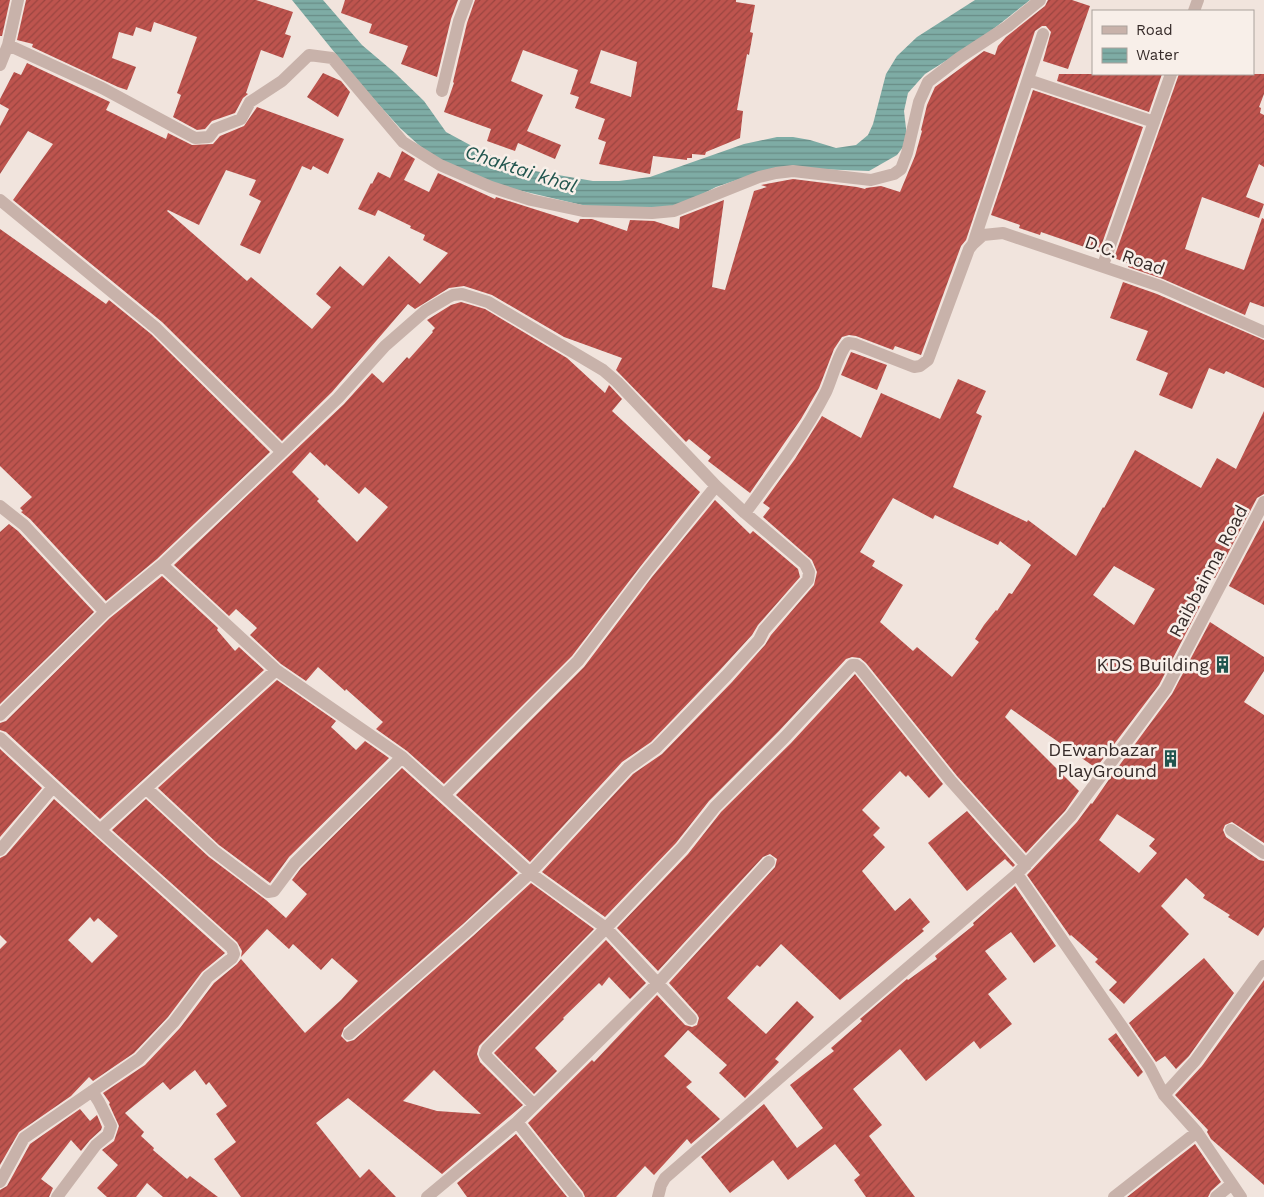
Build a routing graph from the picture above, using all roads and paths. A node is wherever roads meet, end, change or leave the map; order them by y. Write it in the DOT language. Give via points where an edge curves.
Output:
graph roads {
  1 [pos="18,0"];
  2 [pos="467,0"];
  3 [pos="1040,0"];
  4 [pos="1044,34"];
  5 [pos="8,45"];
  6 [pos="0,64"];
  7 [pos="1171,75"];
  8 [pos="1028,80"];
  9 [pos="442,91"];
  10 [pos="1154,122"];
  11 [pos="0,200"];
  12 [pos="973,244"];
  13 [pos="1103,265"];
  14 [pos="1264,332"];
  15 [pos="282,452"];
  16 [pos="716,486"];
  17 [pos="1264,502"];
  18 [pos="0,506"];
  19 [pos="745,513"];
  20 [pos="162,565"];
  21 [pos="105,612"];
  22 [pos="276,670"];
  23 [pos="0,714"];
  24 [pos="0,738"];
  25 [pos="402,757"];
  26 [pos="53,787"];
  27 [pos="147,789"];
  28 [pos="444,795"];
  29 [pos="100,830"];
  30 [pos="1232,830"];
  31 [pos="0,850"];
  32 [pos="1264,853"];
  33 [pos="769,862"];
  34 [pos="1021,869"];
  35 [pos="530,873"];
  36 [pos="606,928"];
  37 [pos="1264,966"];
  38 [pos="658,982"];
  39 [pos="691,1019"];
  40 [pos="349,1034"];
  41 [pos="92,1091"];
  42 [pos="1164,1095"];
  43 [pos="534,1106"];
  44 [pos="517,1122"];
  45 [pos="1197,1132"];
  46 [pos="0,1182"];
  47 [pos="1232,1184"];
  48 [pos="57,1197"];
  49 [pos="427,1197"];
  50 [pos="577,1197"];
  51 [pos="658,1197"];
  52 [pos="1114,1197"];
  53 [pos="1216,1197"];
  54 [pos="1242,1197"];
  1 -- 5 [label="street"];
  2 -- 9 [label="street"];
  3 -- 5 [label="street" via="928,82 917,109 907,153 901,169 894,174 871,180 793,171 776,173 674,211 652,213 583,211 531,200 491,188 440,164 404,142 332,58 309,56 282,81 250,102 241,119 215,129 209,137 195,138 102,88"];
  4 -- 8 [label="street"];
  5 -- 6 [label="street"];
  7 -- 10 [label="street"];
  8 -- 10 [label="street"];
  8 -- 12 [label="street"];
  10 -- 13 [label="street"];
  11 -- 15 [label="street" via="156,328"];
  12 -- 13 [label="street, D.C. Road" via="983,235 1003,233"];
  12 -- 19 [label="street" via="924,364 914,367 848,343 804,431"];
  13 -- 14 [label="street, D.C. Road" via="1160,286"];
  15 -- 16 [label="street" via="338,398 385,346 425,311 452,295 462,294 488,302 603,370"];
  15 -- 20 [label="street"];
  16 -- 19 [label="street"];
  16 -- 28 [label="street" via="578,661"];
  17 -- 34 [label="street, Raibbainna Road" via="1166,689 1071,816"];
  18 -- 21 [label="street" via="24,525"];
  19 -- 35 [label="street" via="805,564 808,580 726,676 656,748 628,768"];
  20 -- 21 [label="street"];
  20 -- 22 [label="street"];
  21 -- 23 [label="street"];
  22 -- 25 [label="street"];
  22 -- 27 [label="street"];
  24 -- 26 [label="street"];
  25 -- 27 [label="street" via="295,863 274,891 268,892 214,851"];
  25 -- 28 [label="street"];
  26 -- 29 [label="street"];
  26 -- 31 [label="street"];
  27 -- 29 [label="street"];
  28 -- 35 [label="street"];
  29 -- 41 [label="street" via="232,948 234,954 208,977 174,1022 139,1059"];
  30 -- 32 [label="street"];
  33 -- 38 [label="street"];
  34 -- 36 [label="street" via="860,668 852,665 715,807 682,848"];
  34 -- 42 [label="street" via="1149,1066"];
  34 -- 51 [label="street, Raibbainna Road" via="665,1178"];
  35 -- 36 [label="street"];
  35 -- 40 [label="street"];
  36 -- 38 [label="street"];
  36 -- 43 [label="street" via="487,1049 485,1054"];
  37 -- 42 [label="street" via="1194,1061"];
  38 -- 39 [label="street"];
  38 -- 43 [label="street"];
  41 -- 46 [label="street" via="24,1138"];
  41 -- 48 [label="street" via="111,1126 108,1135 96,1145"];
  42 -- 45 [label="street"];
  43 -- 44 [label="street"];
  44 -- 49 [label="street"];
  44 -- 50 [label="street"];
  45 -- 47 [label="street"];
  45 -- 52 [label="street"];
  47 -- 53 [label="street"];
  47 -- 54 [label="street"];
}
